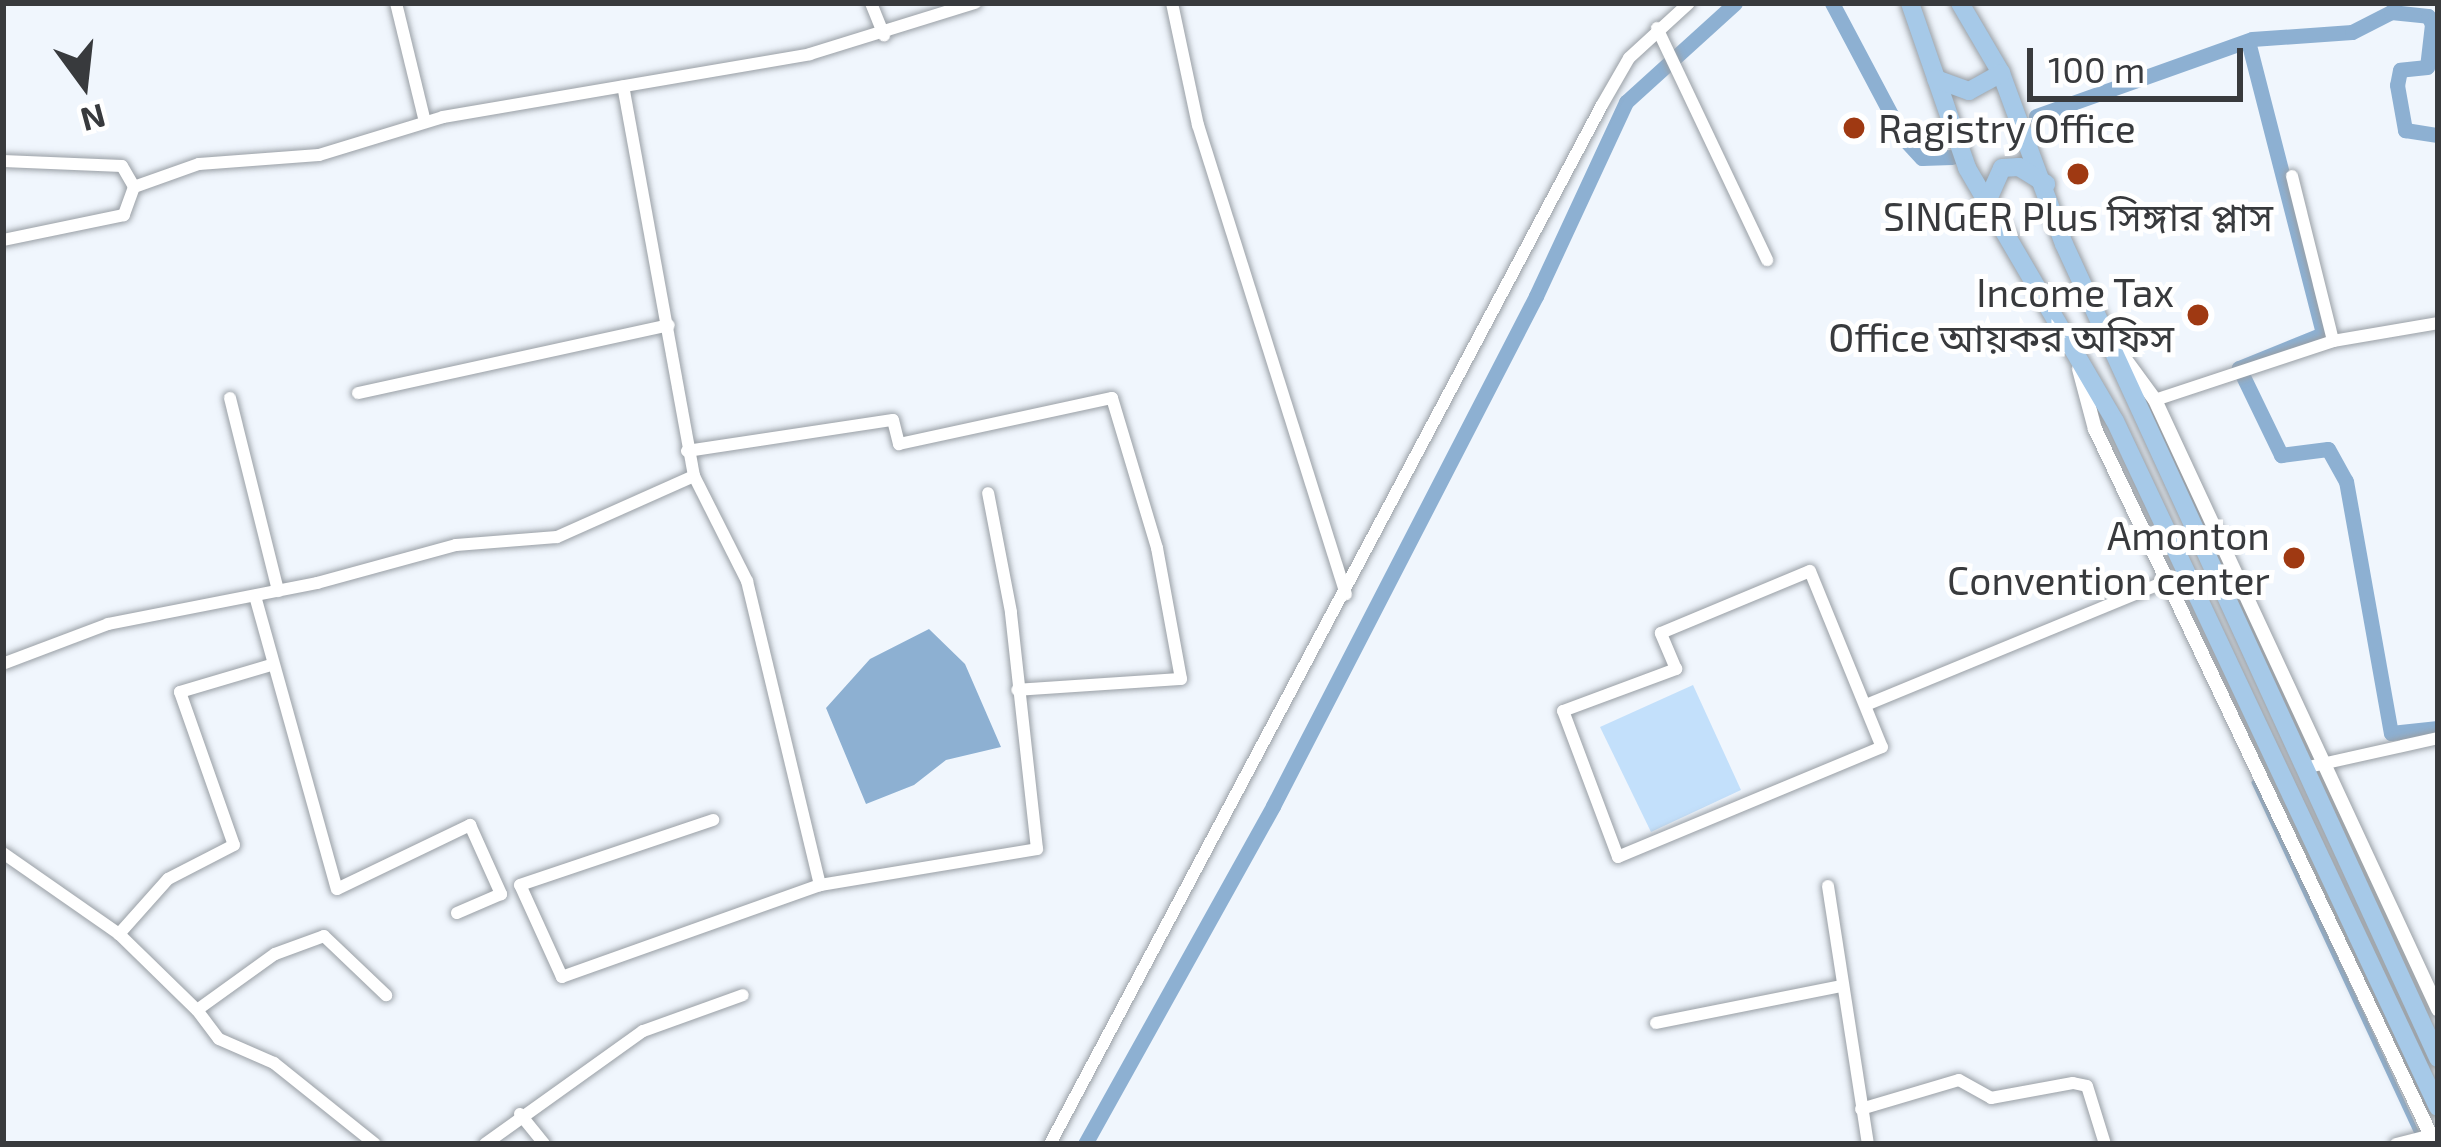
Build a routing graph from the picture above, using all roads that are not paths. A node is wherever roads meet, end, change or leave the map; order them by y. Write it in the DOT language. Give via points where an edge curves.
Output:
graph roads {
  1 [pos="396,3"];
  2 [pos="871,3"];
  3 [pos="975,3"];
  4 [pos="1172,3"];
  5 [pos="1689,3"];
  6 [pos="1910,3"];
  7 [pos="1960,3"];
  8 [pos="1658,30"];
  9 [pos="884,36"];
  10 [pos="2001,73"];
  11 [pos="1936,79"];
  12 [pos="623,86"];
  13 [pos="425,122"];
  14 [pos="3,161"];
  15 [pos="2292,176"];
  16 [pos="2047,184"];
  17 [pos="134,188"];
  18 [pos="1986,204"];
  19 [pos="3,239"];
  20 [pos="1767,260"];
  21 [pos="2438,323"];
  22 [pos="669,326"];
  23 [pos="2106,333"];
  24 [pos="2333,341"];
  25 [pos="2073,347"];
  26 [pos="358,393"];
  27 [pos="230,398"];
  28 [pos="2155,400"];
  29 [pos="687,451"];
  30 [pos="694,476"];
  31 [pos="988,493"];
  32 [pos="2167,580"];
  33 [pos="278,591"];
  34 [pos="255,596"];
  35 [pos="1346,596"];
  36 [pos="4,661"];
  37 [pos="272,665"];
  38 [pos="1017,690"];
  39 [pos="1866,705"];
  40 [pos="2438,738"];
  41 [pos="2314,765"];
  42 [pos="713,820"];
  43 [pos="3,854"];
  44 [pos="820,886"];
  45 [pos="1828,886"];
  46 [pos="457,914"];
  47 [pos="119,934"];
  48 [pos="1842,986"];
  49 [pos="386,995"];
  50 [pos="743,995"];
  51 [pos="2438,1009"];
  52 [pos="197,1010"];
  53 [pos="1656,1023"];
  54 [pos="2438,1058"];
  55 [pos="2438,1107"];
  56 [pos="1861,1109"];
  57 [pos="520,1114"];
  58 [pos="2433,1139"];
  59 [pos="375,1144"];
  60 [pos="484,1144"];
  61 [pos="544,1144"];
  62 [pos="1050,1144"];
  63 [pos="1868,1144"];
  64 [pos="2105,1144"];
  65 [pos="2396,1144"];
  1 -- 13 [label="street"];
  2 -- 9 [label="street"];
  3 -- 9 [label="street"];
  4 -- 35 [label="street" via="1198,125"];
  5 -- 8 [label="street"];
  6 -- 11 [label="main road"];
  7 -- 10 [label="main road"];
  8 -- 20 [label="street"];
  8 -- 35 [label="street" via="1602,105"];
  9 -- 12 [label="street"];
  10 -- 11 [label="main road" via="1969,91"];
  10 -- 16 [label="main road"];
  11 -- 18 [label="main road"];
  12 -- 13 [label="street"];
  12 -- 22 [label="street"];
  13 -- 17 [label="street" via="319,154 199,164"];
  14 -- 17 [label="street" via="122,166"];
  15 -- 24 [label="street"];
  16 -- 18 [label="main road" via="2019,167 2002,167"];
  16 -- 23 [label="main road"];
  17 -- 19 [label="street" via="124,215"];
  18 -- 25 [label="main road"];
  21 -- 24 [label="street"];
  22 -- 26 [label="street"];
  22 -- 29 [label="street"];
  23 -- 28 [label="street"];
  23 -- 41 [label="main road"];
  24 -- 28 [label="street"];
  25 -- 32 [label="street" via="2095,429"];
  25 -- 55 [label="main road"];
  27 -- 33 [label="street"];
  28 -- 41 [label="street"];
  29 -- 30 [label="street"];
  29 -- 38 [label="street" via="893,420 899,444 1112,398 1157,548 1180,679"];
  30 -- 33 [label="street" via="557,537 456,545"];
  30 -- 44 [label="street" via="747,581"];
  31 -- 38 [label="street"];
  32 -- 39 [label="street"];
  32 -- 58 [label="street"];
  33 -- 34 [label="street"];
  34 -- 36 [label="street" via="108,624"];
  34 -- 37 [label="street"];
  35 -- 62 [label="street"];
  37 -- 46 [label="street" via="337,889 470,825 501,894"];
  37 -- 47 [label="street" via="180,692 234,845 168,879"];
  38 -- 44 [label="street" via="1037,849"];
  39 -- 39 [label="street" via="1810,571 1661,632 1676,669 1563,711 1618,857 1882,747"];
  40 -- 41 [label="street"];
  41 -- 51 [label="street"];
  41 -- 54 [label="main road"];
  42 -- 44 [label="street" via="520,885 562,977"];
  43 -- 47 [label="street"];
  45 -- 48 [label="street"];
  47 -- 52 [label="street"];
  48 -- 53 [label="street"];
  48 -- 56 [label="street"];
  49 -- 52 [label="street" via="324,936 275,954"];
  50 -- 57 [label="street" via="643,1031"];
  52 -- 59 [label="street" via="219,1040 274,1063"];
  56 -- 63 [label="street"];
  56 -- 64 [label="street" via="1959,1080 1991,1098 2073,1083 2087,1086"];
  57 -- 60 [label="street"];
  57 -- 61 [label="street"];
  58 -- 65 [label="street"];
}
